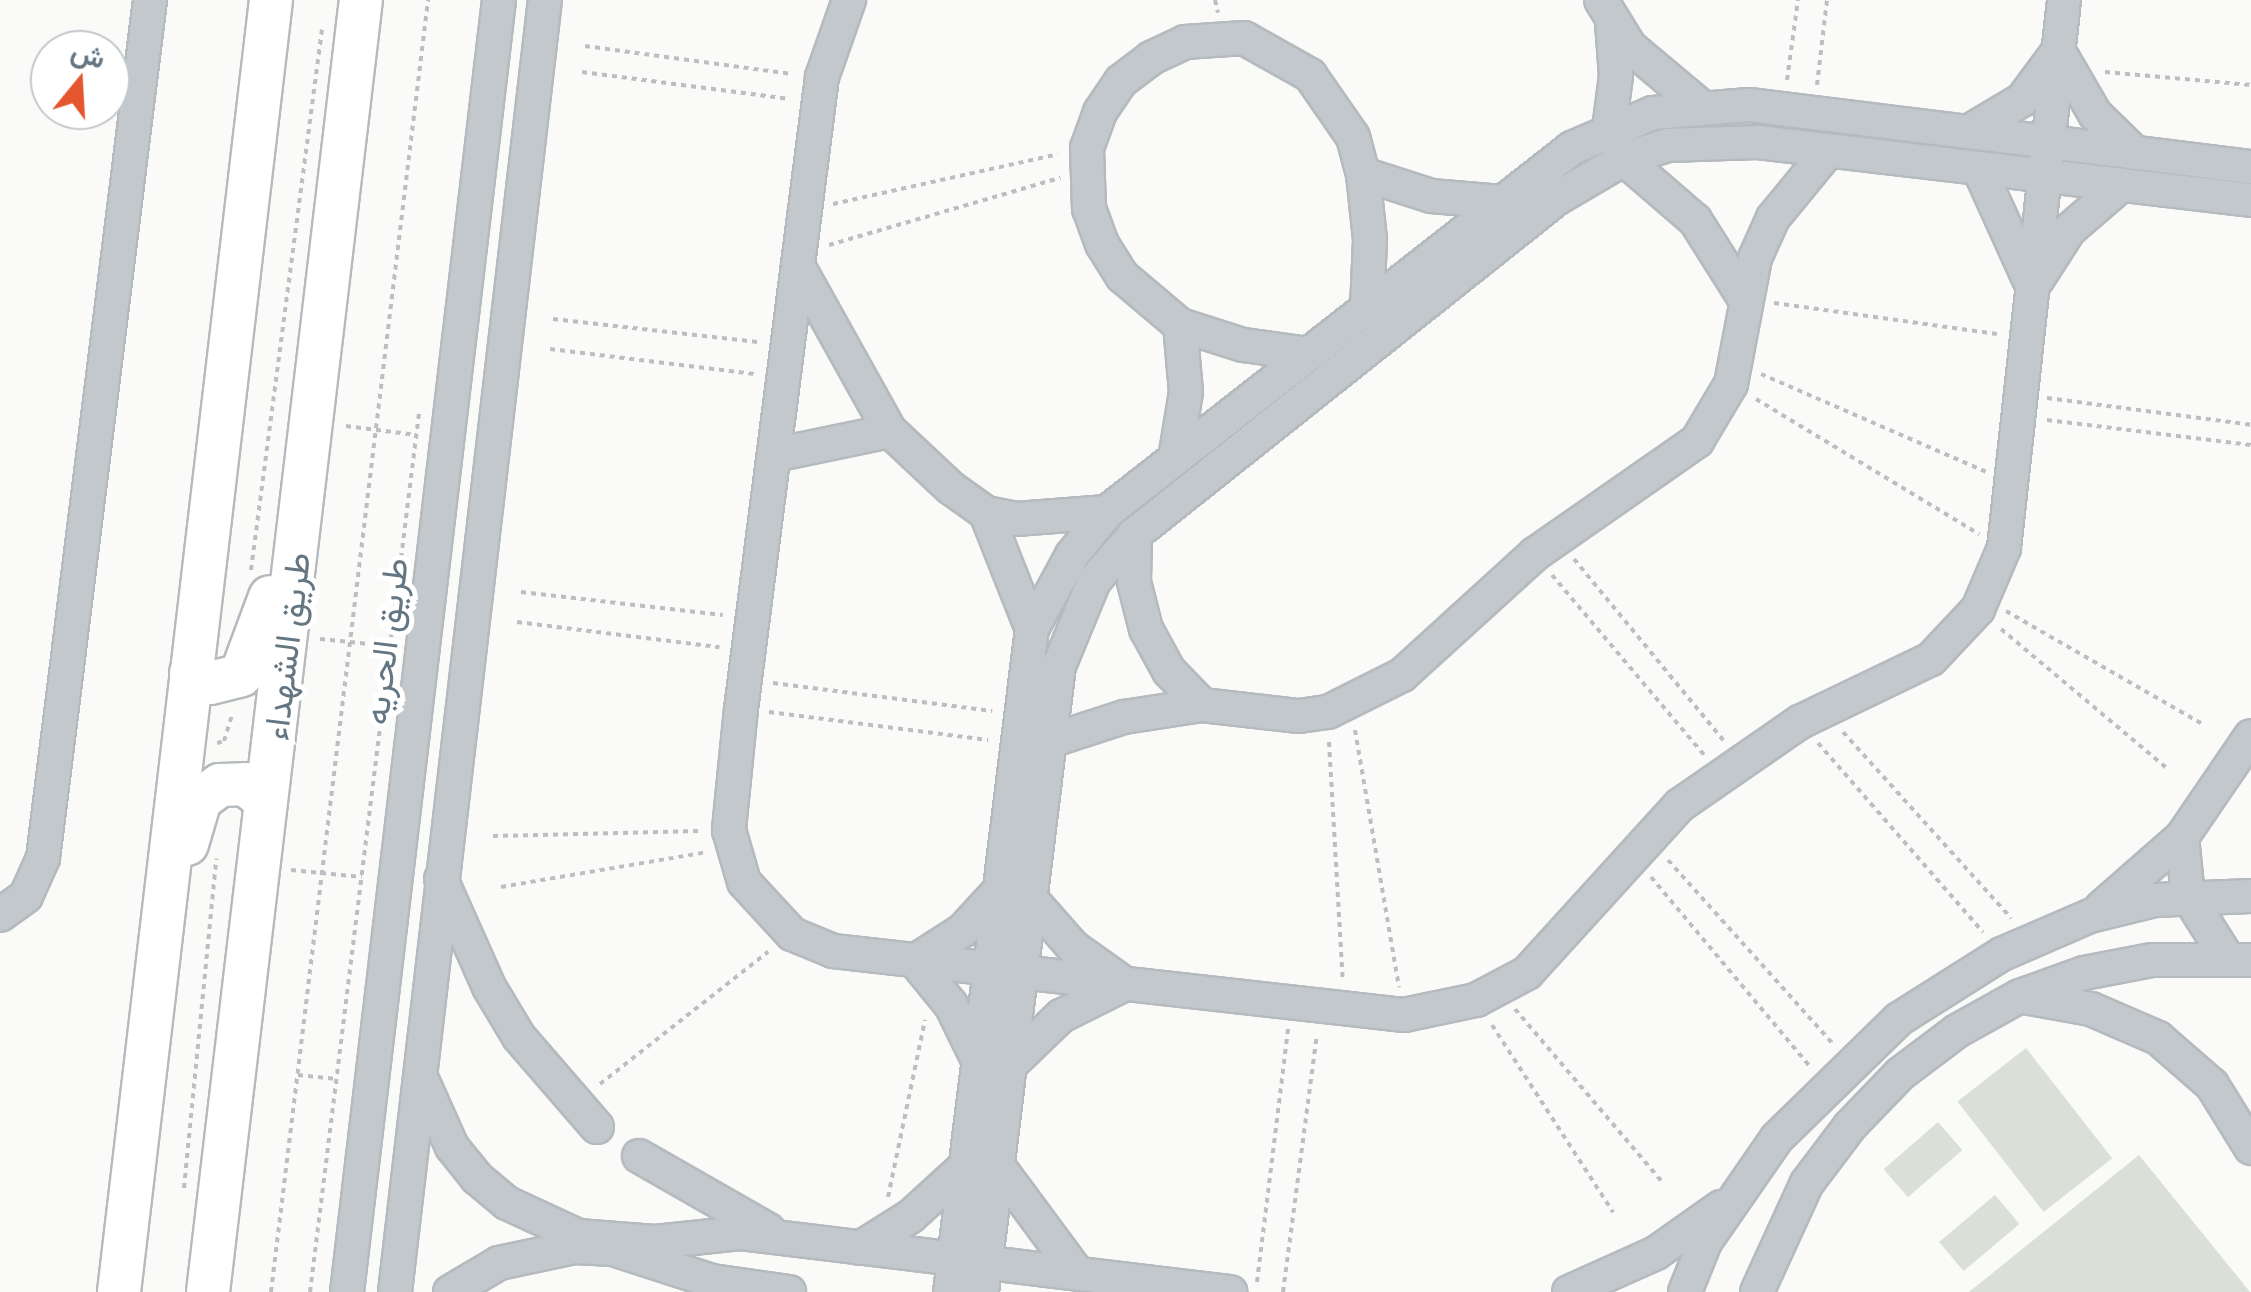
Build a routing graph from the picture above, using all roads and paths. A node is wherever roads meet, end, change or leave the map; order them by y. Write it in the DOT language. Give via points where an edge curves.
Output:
graph roads {
  1 [pos="150,0"];
  2 [pos="272,0"];
  3 [pos="362,0"];
  4 [pos="428,0"];
  5 [pos="500,0"];
  6 [pos="544,0"];
  7 [pos="826,0"];
  8 [pos="849,0"];
  9 [pos="1798,0"];
  10 [pos="1827,0"];
  11 [pos="2064,0"];
  12 [pos="1606,12"];
  13 [pos="585,46"];
  14 [pos="2062,59"];
  15 [pos="582,72"];
  16 [pos="822,77"];
  17 [pos="2251,85"];
  18 [pos="1699,105"];
  19 [pos="1799,111"];
  20 [pos="1610,129"];
  21 [pos="1968,132"];
  22 [pos="2048,142"];
  23 [pos="1828,150"];
  24 [pos="2135,152"];
  25 [pos="1624,159"];
  26 [pos="1085,160"];
  27 [pos="2248,164"];
  28 [pos="1979,168"];
  29 [pos="1363,174"];
  30 [pos="2044,176"];
  31 [pos="2121,186"];
  32 [pos="1502,202"];
  33 [pos="2248,203"];
  34 [pos="805,210"];
  35 [pos="798,260"];
  36 [pos="2032,288"];
  37 [pos="1746,300"];
  38 [pos="1368,308"];
  39 [pos="553,319"];
  40 [pos="1180,324"];
  41 [pos="2027,338"];
  42 [pos="550,348"];
  43 [pos="1309,354"];
  44 [pos="785,362"];
  45 [pos="1732,373"];
  46 [pos="422,396"];
  47 [pos="2020,406"];
  48 [pos="336,425"];
  49 [pos="2251,425"];
  50 [pos="376,430"];
  51 [pos="890,431"];
  52 [pos="417,436"];
  53 [pos="2251,444"];
  54 [pos="774,455"];
  55 [pos="1175,458"];
  56 [pos="2011,483"];
  57 [pos="1108,512"];
  58 [pos="986,513"];
  59 [pos="1134,534"];
  60 [pos="298,543"];
  61 [pos="1546,546"];
  62 [pos="2004,548"];
  63 [pos="521,592"];
  64 [pos="1981,604"];
  65 [pos="518,622"];
  66 [pos="1032,628"];
  67 [pos="310,638"];
  68 [pos="350,642"];
  69 [pos="391,646"];
  70 [pos="747,664"];
  71 [pos="191,673"];
  72 [pos="1202,706"];
  73 [pos="234,707"];
  74 [pos="1339,709"];
  75 [pos="1812,716"];
  76 [pos="2204,725"];
  77 [pos="1029,733"];
  78 [pos="2251,736"];
  79 [pos="182,753"];
  80 [pos="1730,767"];
  81 [pos="2169,770"];
  82 [pos="266,801"];
  83 [pos="494,836"];
  84 [pos="2182,837"];
  85 [pos="730,839"];
  86 [pos="1640,846"];
  87 [pos="218,849"];
  88 [pos="282,869"];
  89 [pos="322,873"];
  90 [pos="440,876"];
  91 [pos="362,877"];
  92 [pos="501,887"];
  93 [pos="168,893"];
  94 [pos="1015,895"];
  95 [pos="2188,896"];
  96 [pos="2251,896"];
  97 [pos="0,915"];
  98 [pos="2090,916"];
  99 [pos="792,934"];
  100 [pos="2016,947"];
  101 [pos="2239,958"];
  102 [pos="924,971"];
  103 [pos="1006,971"];
  104 [pos="1126,984"];
  105 [pos="1488,995"];
  106 [pos="2020,996"];
  107 [pos="381,1006"];
  108 [pos="1319,1006"];
  109 [pos="426,1011"];
  110 [pos="1404,1015"];
  111 [pos="994,1063"];
  112 [pos="1837,1072"];
  113 [pos="298,1075"];
  114 [pos="421,1076"];
  115 [pos="337,1079"];
  116 [pos="600,1084"];
  117 [pos="597,1127"];
  118 [pos="2251,1148"];
  119 [pos="639,1156"];
  120 [pos="982,1166"];
  121 [pos="1662,1182"];
  122 [pos="184,1196"];
  123 [pos="1733,1198"];
  124 [pos="1613,1212"];
  125 [pos="780,1238"];
  126 [pos="870,1242"];
  127 [pos="1623,1271"];
  128 [pos="1078,1274"];
  129 [pos="968,1277"];
  130 [pos="1695,1289"];
  131 [pos="119,1292"];
  132 [pos="208,1292"];
  133 [pos="271,1292"];
  134 [pos="310,1292"];
  135 [pos="347,1292"];
  136 [pos="395,1292"];
  137 [pos="450,1292"];
  138 [pos="788,1292"];
  139 [pos="1230,1292"];
  140 [pos="1256,1292"];
  141 [pos="1283,1292"];
  142 [pos="1568,1292"];
  143 [pos="1757,1292"];
  1 -- 97 [label="street" via="43,858 26,896"];
  2 -- 71 [label="main road"];
  3 -- 60 [label="main road, طريق الشهداء"];
  4 -- 50 [label="path"];
  5 -- 107 [label="street, طريق الحريه"];
  6 -- 90 [label="street"];
  7 -- 16 [label="street"];
  8 -- 16 [label="street"];
  9 -- 19 [label="path"];
  10 -- 19 [label="path"];
  11 -- 14 [label="street"];
  12 -- 18 [label="street" via="1651,69"];
  12 -- 20 [label="street" via="1616,76"];
  13 -- 16 [label="path"];
  14 -- 17 [label="path"];
  14 -- 21 [label="street" via="2022,100"];
  14 -- 22 [label="street"];
  14 -- 24 [label="street" via="2095,114"];
  15 -- 16 [label="path"];
  16 -- 34 [label="street"];
  18 -- 19 [label="street"];
  18 -- 20 [label="street"];
  19 -- 21 [label="street"];
  20 -- 32 [label="street"];
  21 -- 22 [label="street"];
  22 -- 24 [label="street"];
  22 -- 30 [label="street"];
  23 -- 25 [label="street" via="1713,140"];
  23 -- 28 [label="street"];
  23 -- 37 [label="street" via="1773,218"];
  24 -- 27 [label="street"];
  25 -- 37 [label="street" via="1695,220"];
  25 -- 59 [label="street" via="1556,199"];
  26 -- 29 [label="street" via="1100,112 1121,82 1151,58 1186,42 1244,38 1310,75 1353,137"];
  26 -- 34 [label="path"];
  26 -- 35 [label="path"];
  26 -- 40 [label="street" via="1089,209 1112,260 1148,303"];
  28 -- 30 [label="street"];
  28 -- 36 [label="street"];
  29 -- 32 [label="street" via="1431,196"];
  29 -- 38 [label="street"];
  30 -- 31 [label="street"];
  30 -- 36 [label="street"];
  31 -- 33 [label="street"];
  31 -- 36 [label="street" via="2068,230"];
  32 -- 38 [label="street"];
  34 -- 35 [label="street"];
  35 -- 44 [label="street"];
  35 -- 51 [label="street"];
  36 -- 41 [label="street"];
  37 -- 41 [label="path"];
  37 -- 45 [label="street"];
  38 -- 43 [label="street"];
  39 -- 44 [label="path"];
  40 -- 43 [label="street" via="1243,345"];
  40 -- 55 [label="street" via="1186,392"];
  41 -- 47 [label="street"];
  42 -- 44 [label="path"];
  43 -- 55 [label="street"];
  44 -- 54 [label="street"];
  45 -- 56 [label="path"];
  45 -- 61 [label="street" via="1717,414 1673,464"];
  45 -- 62 [label="path"];
  46 -- 52 [label="path"];
  47 -- 49 [label="path"];
  47 -- 53 [label="path"];
  47 -- 56 [label="street"];
  48 -- 50 [label="path"];
  50 -- 52 [label="path"];
  50 -- 68 [label="path"];
  51 -- 54 [label="street"];
  51 -- 58 [label="street"];
  52 -- 69 [label="path"];
  54 -- 70 [label="street"];
  55 -- 57 [label="street"];
  56 -- 62 [label="street"];
  57 -- 58 [label="street" via="1047,521"];
  57 -- 66 [label="street" via="1072,555"];
  58 -- 66 [label="street"];
  59 -- 72 [label="street" via="1134,582 1146,629 1169,670"];
  59 -- 77 [label="street" via="1094,581"];
  60 -- 71 [label="main road" via="279,565 253,656 241,675 210,684"];
  60 -- 82 [label="main road, طريق الشهداء"];
  61 -- 74 [label="street" via="1402,674"];
  61 -- 80 [label="path"];
  61 -- 80 [label="path"];
  62 -- 64 [label="street"];
  63 -- 70 [label="path"];
  64 -- 75 [label="street" via="1930,659"];
  64 -- 76 [label="path"];
  64 -- 81 [label="path"];
  65 -- 70 [label="path"];
  66 -- 77 [label="street"];
  67 -- 68 [label="path"];
  68 -- 69 [label="path"];
  68 -- 89 [label="path"];
  69 -- 91 [label="path"];
  70 -- 77 [label="path"];
  70 -- 77 [label="path"];
  70 -- 85 [label="street"];
  71 -- 79 [label="main road"];
  72 -- 74 [label="street" via="1298,716"];
  72 -- 77 [label="street"];
  73 -- 79 [label="path" via="224,740"];
  74 -- 108 [label="path"];
  74 -- 110 [label="path"];
  75 -- 80 [label="street"];
  75 -- 100 [label="path"];
  75 -- 100 [label="path"];
  77 -- 94 [label="street"];
  78 -- 84 [label="street"];
  79 -- 93 [label="main road"];
  80 -- 86 [label="street"];
  82 -- 93 [label="main road" via="245,784 209,791"];
  82 -- 132 [label="main road, طريق الشهداء"];
  83 -- 85 [label="path"];
  84 -- 95 [label="street"];
  84 -- 98 [label="street"];
  85 -- 92 [label="path"];
  85 -- 99 [label="street" via="744,882"];
  86 -- 105 [label="street" via="1561,939"];
  86 -- 112 [label="path"];
  86 -- 112 [label="path"];
  87 -- 122 [label="path"];
  88 -- 89 [label="path"];
  89 -- 91 [label="path"];
  89 -- 113 [label="path"];
  90 -- 109 [label="street"];
  90 -- 117 [label="street" via="489,987 520,1037"];
  91 -- 115 [label="path"];
  93 -- 131 [label="main road"];
  94 -- 102 [label="street" via="962,931"];
  94 -- 103 [label="street"];
  94 -- 104 [label="street"];
  95 -- 96 [label="street"];
  95 -- 98 [label="street"];
  95 -- 101 [label="street"];
  98 -- 100 [label="street"];
  99 -- 102 [label="street" via="833,951"];
  99 -- 116 [label="path"];
  100 -- 112 [label="street" via="1911,1011"];
  101 -- 106 [label="street" via="2118,966"];
  102 -- 103 [label="street"];
  102 -- 111 [label="street"];
  102 -- 126 [label="path"];
  103 -- 104 [label="street"];
  103 -- 111 [label="street"];
  104 -- 108 [label="street"];
  104 -- 111 [label="street" via="1061,1016"];
  105 -- 110 [label="street"];
  105 -- 121 [label="path"];
  105 -- 124 [label="path"];
  106 -- 118 [label="street" via="2092,1009 2158,1038 2212,1085"];
  106 -- 143 [label="street" via="1900,1074 1850,1126 1807,1184"];
  107 -- 109 [label="street"];
  107 -- 135 [label="street, طريق الحريه"];
  108 -- 110 [label="street"];
  108 -- 140 [label="path"];
  108 -- 141 [label="path"];
  109 -- 114 [label="street"];
  111 -- 120 [label="street"];
  112 -- 123 [label="street"];
  113 -- 115 [label="path"];
  113 -- 133 [label="path"];
  114 -- 125 [label="street" via="433,1113 477,1178 540,1222 616,1242 717,1232"];
  114 -- 136 [label="street"];
  115 -- 134 [label="path"];
  119 -- 125 [label="street"];
  120 -- 126 [label="street"];
  120 -- 128 [label="street"];
  120 -- 129 [label="street"];
  123 -- 127 [label="street"];
  123 -- 130 [label="street"];
  125 -- 126 [label="street"];
  126 -- 129 [label="street"];
  127 -- 130 [label="street"];
  127 -- 142 [label="street"];
  128 -- 129 [label="street"];
  128 -- 139 [label="street"];
  137 -- 138 [label="street" via="499,1263 575,1248 614,1250 712,1281"];
}
